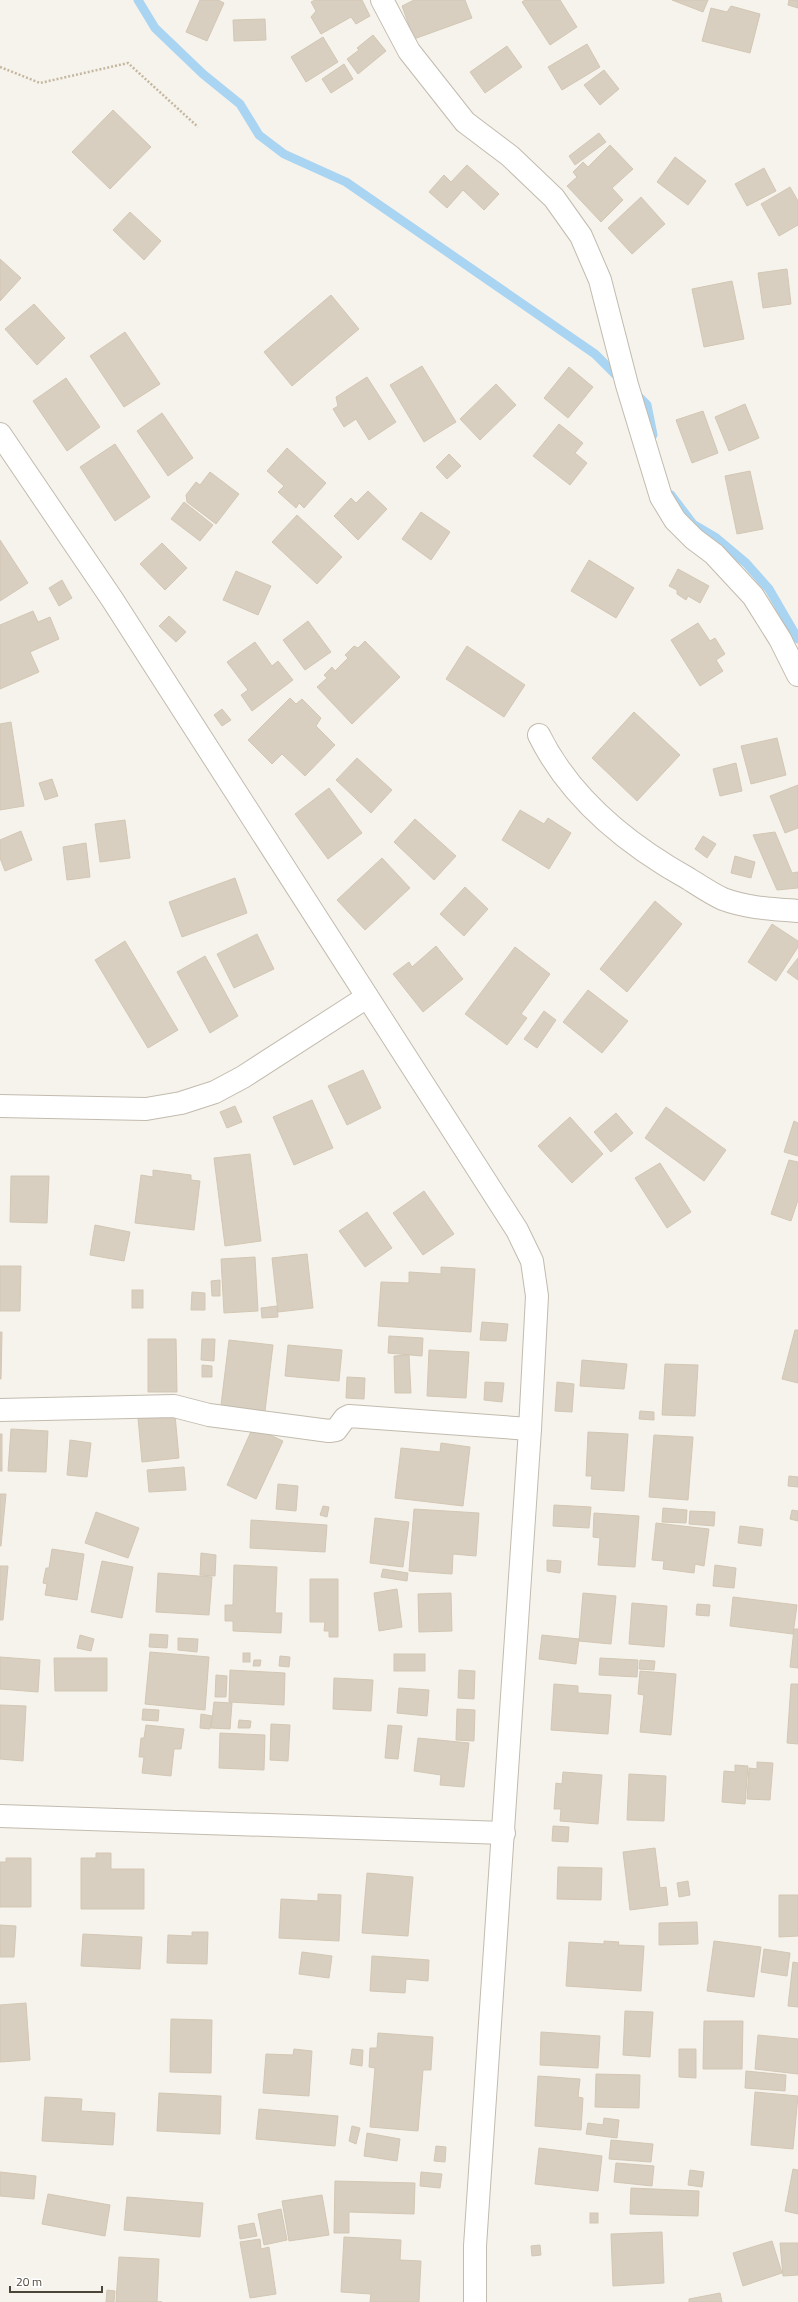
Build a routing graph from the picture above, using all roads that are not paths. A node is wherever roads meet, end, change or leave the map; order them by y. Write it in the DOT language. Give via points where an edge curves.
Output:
graph roads {
  1 [pos="382,0"];
  2 [pos="0,434"];
  3 [pos="798,675"];
  4 [pos="539,735"];
  5 [pos="798,910"];
  6 [pos="367,997"];
  7 [pos="0,1106"];
  8 [pos="0,1410"];
  9 [pos="530,1429"];
  10 [pos="0,1816"];
  11 [pos="504,1833"];
  12 [pos="475,2302"];
  1 -- 3 [label="street" via="409,51 465,122 510,156 554,198 581,236 600,280 629,392 661,497 675,520 714,554 753,596 780,639"];
  2 -- 6 [label="street" via="112,599"];
  4 -- 5 [label="street" via="551,760 596,813 661,863 724,899 763,909"];
  6 -- 7 [label="street" via="243,1077 215,1092 181,1103 146,1110"];
  6 -- 9 [label="street" via="517,1230 532,1261 537,1296"];
  8 -- 9 [label="street" via="174,1406 209,1415 329,1431 336,1430 349,1416"];
  9 -- 11 [label="street"];
  10 -- 11 [label="street"];
  11 -- 12 [label="street" via="475,2246"];
}
